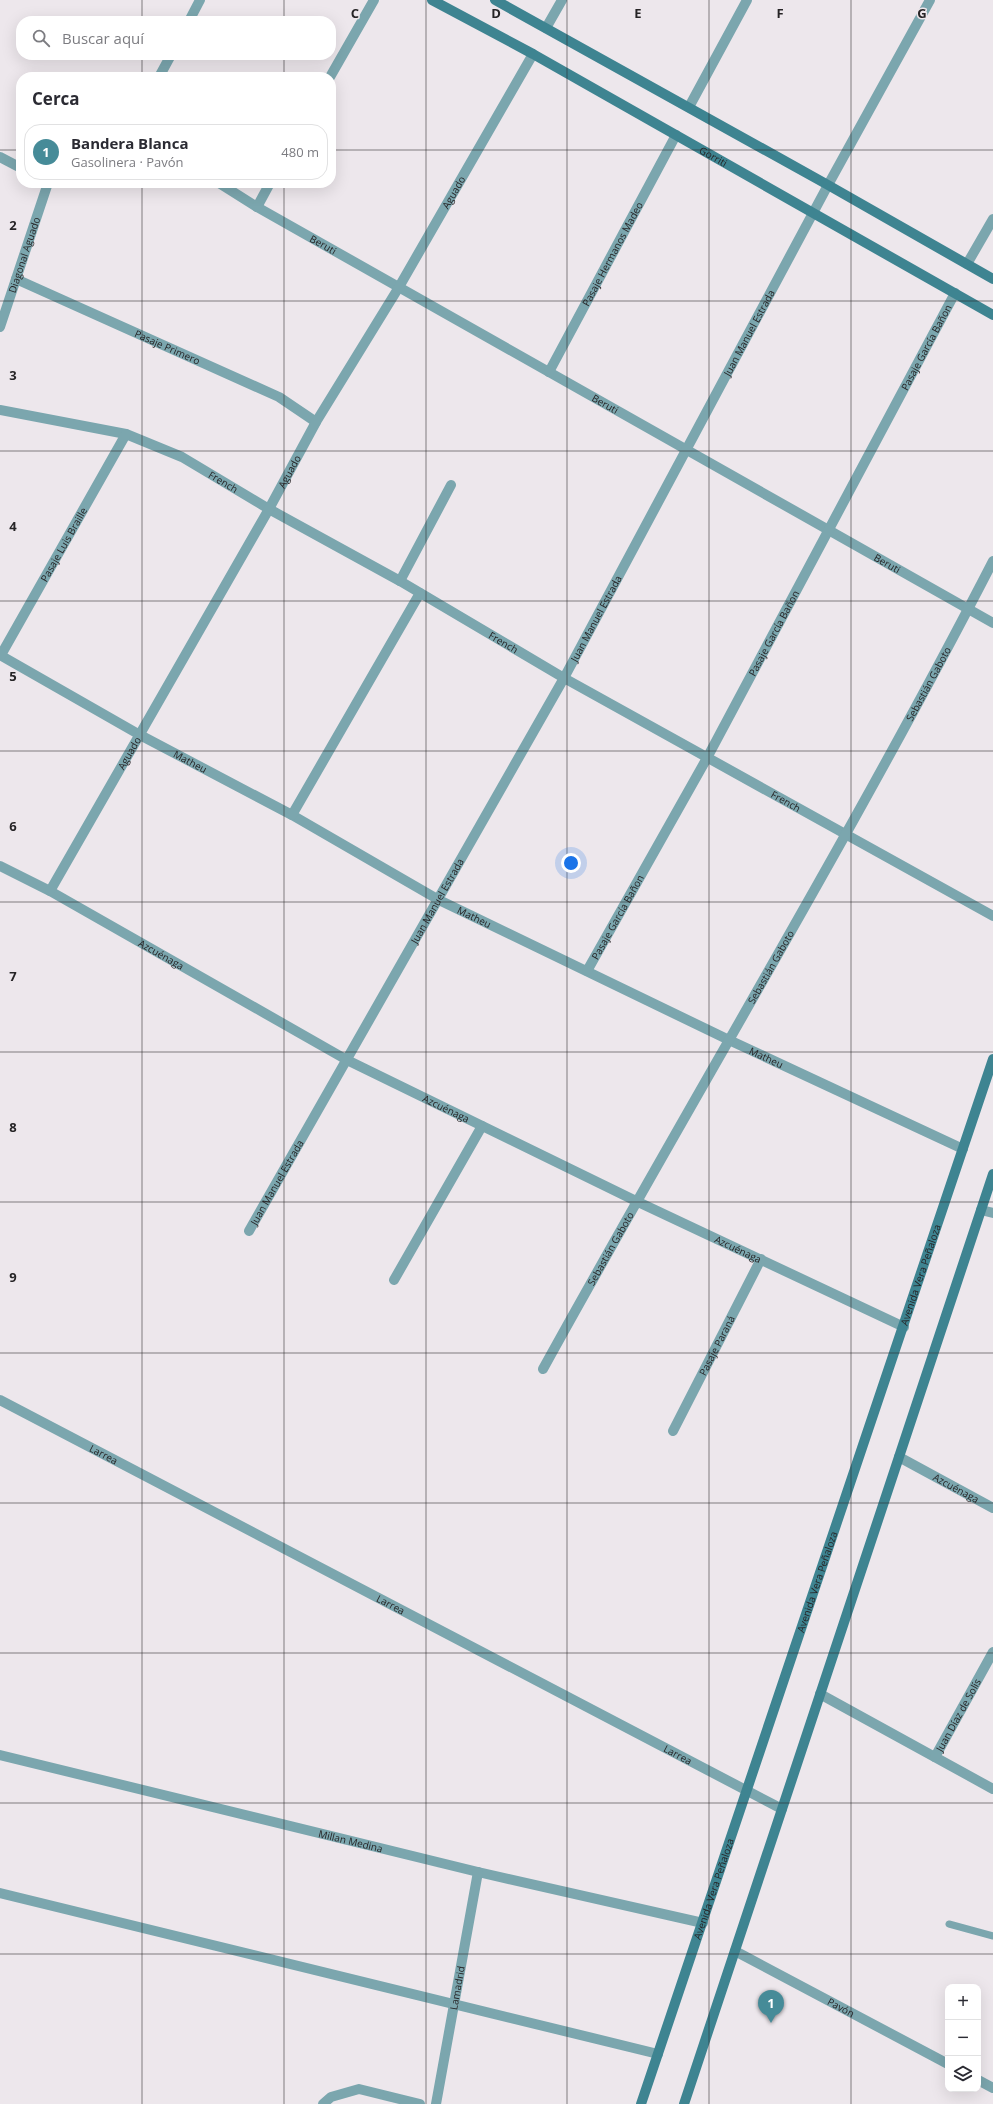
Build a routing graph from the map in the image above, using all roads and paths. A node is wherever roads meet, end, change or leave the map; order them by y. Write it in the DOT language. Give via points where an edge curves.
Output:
graph roads {
  1 [pos="200,0"];
  2 [pos="374,0"];
  3 [pos="432,0"];
  4 [pos="495,0"];
  5 [pos="562,0"];
  6 [pos="747,0"];
  7 [pos="930,0"];
  8 [pos="192,16"];
  9 [pos="546,28"];
  10 [pos="533,54"];
  11 [pos="168,60"];
  12 [pos="162,72"];
  13 [pos="333,72"];
  14 [pos="689,107"];
  15 [pos="676,136"];
  16 [pos="0,157"];
  17 [pos="16,165"];
  18 [pos="828,185"];
  19 [pos="46,188"];
  20 [pos="227,188"];
  21 [pos="267,188"];
  22 [pos="257,207"];
  23 [pos="814,214"];
  24 [pos="993,218"];
  25 [pos="967,264"];
  26 [pos="16,278"];
  27 [pos="993,279"];
  28 [pos="399,287"];
  29 [pos="955,293"];
  30 [pos="993,314"];
  31 [pos="0,328"];
  32 [pos="549,372"];
  33 [pos="0,410"];
  34 [pos="316,422"];
  35 [pos="126,434"];
  36 [pos="687,450"];
  37 [pos="451,485"];
  38 [pos="269,509"];
  39 [pos="829,530"];
  40 [pos="993,561"];
  41 [pos="400,581"];
  42 [pos="420,593"];
  43 [pos="968,609"];
  44 [pos="993,623"];
  45 [pos="0,655"];
  46 [pos="564,678"];
  47 [pos="140,735"];
  48 [pos="707,758"];
  49 [pos="292,815"];
  50 [pos="846,835"];
  51 [pos="0,866"];
  52 [pos="50,890"];
  53 [pos="439,900"];
  54 [pos="993,916"];
  55 [pos="586,971"];
  56 [pos="729,1040"];
  57 [pos="993,1059"];
  58 [pos="347,1060"];
  59 [pos="482,1126"];
  60 [pos="963,1149"];
  61 [pos="993,1174"];
  62 [pos="636,1201"];
  63 [pos="981,1210"];
  64 [pos="993,1213"];
  65 [pos="249,1230"];
  66 [pos="761,1259"];
  67 [pos="394,1280"];
  68 [pos="904,1327"];
  69 [pos="543,1369"];
  70 [pos="0,1400"];
  71 [pos="673,1431"];
  72 [pos="899,1457"];
  73 [pos="993,1508"];
  74 [pos="993,1652"];
  75 [pos="820,1694"];
  76 [pos="0,1755"];
  77 [pos="935,1757"];
  78 [pos="993,1789"];
  79 [pos="748,1790"];
  80 [pos="782,1809"];
  81 [pos="478,1872"];
  82 [pos="0,1894"];
  83 [pos="703,1922"];
  84 [pos="949,1924"];
  85 [pos="993,1936"];
  86 [pos="735,1951"];
  87 [pos="454,2006"];
  88 [pos="658,2054"];
  89 [pos="945,2062"];
  90 [pos="981,2082"];
  91 [pos="993,2088"];
  92 [pos="323,2104"];
  93 [pos="420,2104"];
  94 [pos="436,2104"];
  95 [pos="641,2104"];
  96 [pos="684,2104"];
  1 -- 8 [label="street"];
  2 -- 13 [label="street"];
  3 -- 10 [label="main road, Gorriti"];
  4 -- 9 [label="main road"];
  5 -- 9 [label="street"];
  6 -- 14 [label="street"];
  7 -- 18 [label="street, Juan Manuel Estrada"];
  9 -- 14 [label="main road"];
  10 -- 15 [label="main road, Gorriti"];
  10 -- 28 [label="street, Aguado"];
  11 -- 12 [label="street"];
  14 -- 18 [label="main road"];
  15 -- 23 [label="main road, Gorriti"];
  15 -- 32 [label="street, Pasaje Hermanos Madeo"];
  16 -- 17 [label="street"];
  18 -- 23 [label="street, Juan Manuel Estrada"];
  18 -- 25 [label="main road"];
  19 -- 26 [label="street, Diagonal Aguado"];
  20 -- 22 [label="street, Beruti"];
  21 -- 22 [label="street"];
  22 -- 28 [label="street, Beruti"];
  23 -- 29 [label="main road, Gorriti"];
  23 -- 36 [label="street, Juan Manuel Estrada"];
  24 -- 25 [label="street"];
  25 -- 27 [label="main road"];
  26 -- 31 [label="street, Diagonal Aguado"];
  26 -- 34 [label="street, Pasaje Primero" via="278,397"];
  28 -- 32 [label="street, Beruti"];
  28 -- 34 [label="street, Aguado"];
  29 -- 30 [label="main road, Gorriti"];
  29 -- 39 [label="street, Pasaje García Bañon"];
  32 -- 36 [label="street, Beruti"];
  33 -- 35 [label="street, French"];
  34 -- 38 [label="street, Aguado"];
  35 -- 38 [label="street, French" via="182,457"];
  35 -- 45 [label="street, Pasaje Luis Braille"];
  36 -- 39 [label="street, Beruti"];
  36 -- 46 [label="street, Juan Manuel Estrada"];
  37 -- 41 [label="street"];
  38 -- 41 [label="street, French"];
  38 -- 47 [label="street, Aguado"];
  39 -- 43 [label="street, Beruti"];
  39 -- 48 [label="street, Pasaje García Bañon"];
  40 -- 43 [label="street, Sebastián Gaboto"];
  41 -- 42 [label="street, French"];
  42 -- 46 [label="street, French"];
  42 -- 49 [label="street"];
  43 -- 44 [label="street, Beruti"];
  43 -- 50 [label="street, Sebastián Gaboto"];
  45 -- 47 [label="street, Matheu"];
  46 -- 48 [label="street, French"];
  46 -- 53 [label="street, Juan Manuel Estrada"];
  47 -- 49 [label="street, Matheu"];
  47 -- 52 [label="street, Aguado"];
  48 -- 50 [label="street, French"];
  48 -- 55 [label="street, Pasaje García Bañon"];
  49 -- 53 [label="street, Matheu"];
  50 -- 54 [label="street, French"];
  50 -- 56 [label="street, Sebastián Gaboto"];
  51 -- 52 [label="street, Azcuénaga"];
  52 -- 58 [label="street, Azcuénaga"];
  53 -- 55 [label="street, Matheu"];
  53 -- 58 [label="street, Juan Manuel Estrada"];
  55 -- 56 [label="street, Matheu"];
  56 -- 60 [label="street, Matheu"];
  56 -- 62 [label="street, Sebastián Gaboto"];
  57 -- 60 [label="main road, Avenida Vera Peñaloza"];
  58 -- 59 [label="street, Azcuénaga"];
  58 -- 65 [label="street, Juan Manuel Estrada"];
  59 -- 62 [label="street, Azcuénaga"];
  59 -- 67 [label="street"];
  60 -- 68 [label="main road, Avenida Vera Peñaloza"];
  61 -- 63 [label="main road"];
  62 -- 66 [label="street, Azcuénaga"];
  62 -- 69 [label="street, Sebastián Gaboto"];
  63 -- 64 [label="street"];
  63 -- 72 [label="main road"];
  66 -- 68 [label="street, Azcuénaga"];
  66 -- 71 [label="street, Pasaje Paraná"];
  68 -- 79 [label="main road, Avenida Vera Peñaloza"];
  70 -- 79 [label="street, Larrea"];
  72 -- 73 [label="street, Azcuénaga"];
  72 -- 75 [label="main road"];
  74 -- 77 [label="street, Juan Díaz de Solís"];
  75 -- 77 [label="street"];
  75 -- 80 [label="main road"];
  76 -- 81 [label="street, Millan Medina"];
  77 -- 78 [label="street"];
  79 -- 80 [label="street, Larrea"];
  79 -- 83 [label="main road, Avenida Vera Peñaloza"];
  80 -- 86 [label="main road"];
  81 -- 83 [label="street, Millan Medina"];
  81 -- 87 [label="street, Lamadrid"];
  82 -- 87 [label="street"];
  83 -- 88 [label="main road, Avenida Vera Peñaloza"];
  84 -- 85 [label="lane"];
  86 -- 89 [label="street, Pavón"];
  86 -- 96 [label="main road"];
  87 -- 88 [label="street"];
  87 -- 94 [label="street, Lamadrid"];
  88 -- 95 [label="main road, Avenida Vera Peñaloza"];
  90 -- 91 [label="street"];
  92 -- 93 [label="street" via="331,2097 359,2089"];
}
